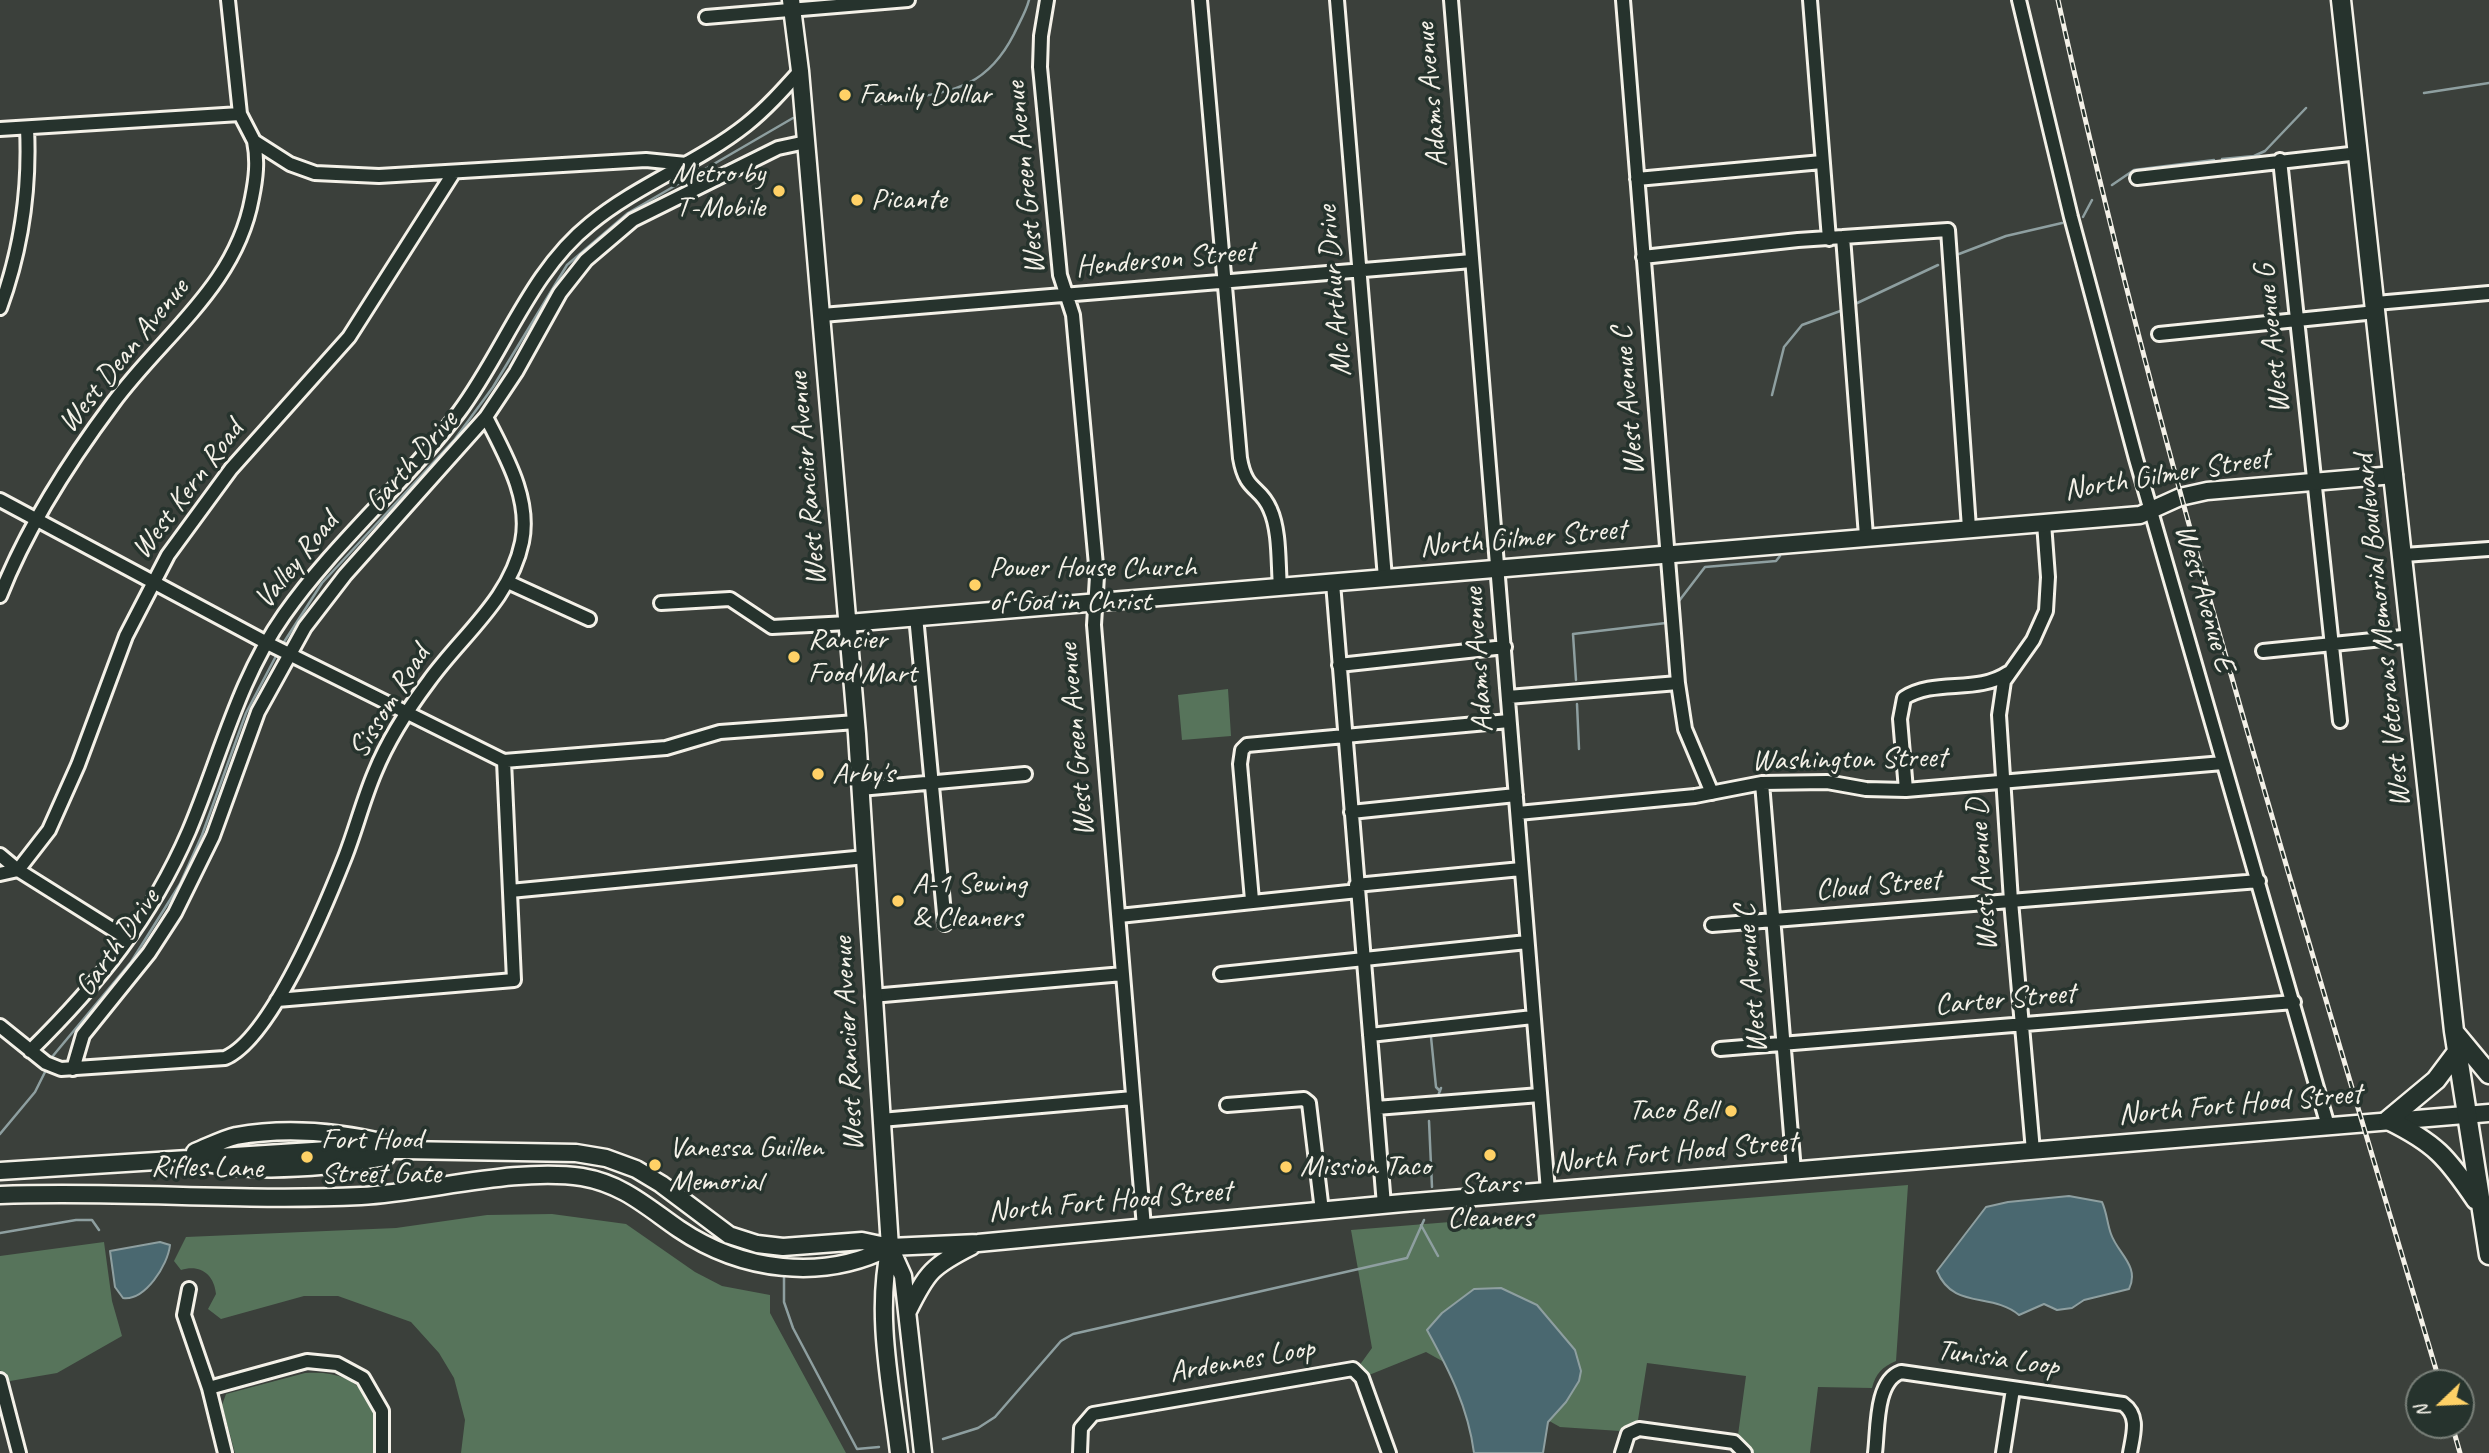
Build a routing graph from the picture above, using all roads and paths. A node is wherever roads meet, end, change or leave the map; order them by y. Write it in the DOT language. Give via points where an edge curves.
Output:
graph roads {
  1 [pos="228,0"];
  2 [pos="908,0"];
  3 [pos="1047,0"];
  4 [pos="1200,0"];
  5 [pos="1337,0"];
  6 [pos="1451,0"];
  7 [pos="1623,0"];
  8 [pos="1810,0"];
  9 [pos="2019,0"];
  10 [pos="2341,0"];
  11 [pos="893,1"];
  12 [pos="791,5"];
  13 [pos="706,17"];
  14 [pos="800,71"];
  15 [pos="240,114"];
  16 [pos="27,128"];
  17 [pos="0,130"];
  18 [pos="254,141"];
  19 [pos="806,142"];
  20 [pos="2359,153"];
  21 [pos="2280,160"];
  22 [pos="1822,162"];
  23 [pos="686,164"];
  24 [pos="454,172"];
  25 [pos="2137,178"];
  26 [pos="1637,179"];
  27 [pos="699,187"];
  28 [pos="1843,237"];
  29 [pos="1829,239"];
  30 [pos="1643,257"];
  31 [pos="1472,261"];
  32 [pos="1360,269"];
  33 [pos="1225,282"];
  34 [pos="2489,293"];
  35 [pos="1068,295"];
  36 [pos="2376,307"];
  37 [pos="0,308"];
  38 [pos="822,315"];
  39 [pos="2298,319"];
  40 [pos="2159,334"];
  41 [pos="486,417"];
  42 [pos="2394,475"];
  43 [pos="2313,482"];
  44 [pos="0,500"];
  45 [pos="2151,510"];
  46 [pos="35,519"];
  47 [pos="2044,523"];
  48 [pos="1969,528"];
  49 [pos="1866,536"];
  50 [pos="2489,549"];
  51 [pos="1668,554"];
  52 [pos="2404,555"];
  53 [pos="1498,570"];
  54 [pos="1385,578"];
  55 [pos="153,580"];
  56 [pos="508,582"];
  57 [pos="1333,583"];
  58 [pos="1280,587"];
  59 [pos="0,596"];
  60 [pos="661,603"];
  61 [pos="1095,603"];
  62 [pos="916,616"];
  63 [pos="589,619"];
  64 [pos="848,623"];
  65 [pos="2413,636"];
  66 [pos="267,642"];
  67 [pos="2331,645"];
  68 [pos="1505,647"];
  69 [pos="2263,651"];
  70 [pos="289,654"];
  71 [pos="1339,664"];
  72 [pos="2011,670"];
  73 [pos="1678,683"];
  74 [pos="1507,697"];
  75 [pos="407,714"];
  76 [pos="1509,721"];
  77 [pos="2340,721"];
  78 [pos="856,722"];
  79 [pos="1345,736"];
  80 [pos="504,761"];
  81 [pos="2224,763"];
  82 [pos="1025,774"];
  83 [pos="2002,781"];
  84 [pos="931,782"];
  85 [pos="1762,783"];
  86 [pos="860,789"];
  87 [pos="1906,790"];
  88 [pos="1712,793"];
  89 [pos="1516,795"];
  90 [pos="1351,812"];
  91 [pos="1518,813"];
  92 [pos="0,855"];
  93 [pos="866,857"];
  94 [pos="1521,869"];
  95 [pos="18,870"];
  96 [pos="0,874"];
  97 [pos="2259,881"];
  98 [pos="1357,888"];
  99 [pos="510,891"];
  100 [pos="1252,900"];
  101 [pos="2011,901"];
  102 [pos="1119,916"];
  103 [pos="1774,921"];
  104 [pos="944,924"];
  105 [pos="1712,925"];
  106 [pos="128,939"];
  107 [pos="1527,942"];
  108 [pos="1363,959"];
  109 [pos="1123,974"];
  110 [pos="1221,974"];
  111 [pos="872,996"];
  112 [pos="277,1000"];
  113 [pos="2294,1002"];
  114 [pos="1533,1017"];
  115 [pos="2022,1025"];
  116 [pos="0,1026"];
  117 [pos="2454,1031"];
  118 [pos="1370,1035"];
  119 [pos="1784,1044"];
  120 [pos="1720,1049"];
  121 [pos="30,1051"];
  122 [pos="2457,1052"];
  123 [pos="73,1069"];
  124 [pos="2489,1074"];
  125 [pos="1540,1095"];
  126 [pos="1133,1098"];
  127 [pos="1227,1105"];
  128 [pos="1376,1108"];
  129 [pos="2465,1113"];
  130 [pos="2489,1113"];
  131 [pos="881,1120"];
  132 [pos="2388,1120"];
  133 [pos="2328,1126"];
  134 [pos="420,1151"];
  135 [pos="2033,1151"];
  136 [pos="0,1171"];
  137 [pos="1794,1171"];
  138 [pos="580,1177"];
  139 [pos="1548,1191"];
  140 [pos="0,1195"];
  141 [pos="1384,1205"];
  142 [pos="2480,1205"];
  143 [pos="1322,1210"];
  144 [pos="1144,1227"];
  145 [pos="978,1243"];
  146 [pos="890,1247"];
  147 [pos="2489,1255"];
  148 [pos="189,1289"];
  149 [pos="908,1311"];
  150 [pos="0,1380"];
  151 [pos="209,1388"];
  152 [pos="2013,1388"];
  153 [pos="19,1453"];
  154 [pos="225,1453"];
  155 [pos="382,1453"];
  156 [pos="899,1453"];
  157 [pos="923,1453"];
  158 [pos="1080,1453"];
  159 [pos="1389,1453"];
  160 [pos="1622,1453"];
  161 [pos="1745,1453"];
  162 [pos="1875,1453"];
  163 [pos="2003,1453"];
  164 [pos="2130,1453"];
  1 -- 15 [label="street"];
  2 -- 11 [label="street"];
  3 -- 35 [label="street, West Green Avenue" via="1040,67 1057,253"];
  4 -- 33 [label="street"];
  5 -- 32 [label="street, Mc Arthur Drive"];
  6 -- 31 [label="street, Adams Avenue"];
  7 -- 26 [label="street, West Avenue C"];
  8 -- 22 [label="street"];
  9 -- 45 [label="street, West Avenue E" via="2071,217"];
  10 -- 20 [label="main road, West Veterans Memorial Boulevard"];
  11 -- 12 [label="street"];
  12 -- 13 [label="street"];
  12 -- 14 [label="street, West Rancier Avenue"];
  14 -- 19 [label="street, West Rancier Avenue"];
  14 -- 23 [label="street" via="744,127"];
  15 -- 16 [label="street"];
  15 -- 18 [label="street"];
  16 -- 17 [label="street"];
  16 -- 37 [label="street" via="24,224"];
  18 -- 24 [label="street" via="290,164 315,173 379,177"];
  18 -- 46 [label="street, West Dean Avenue" via="258,159 249,214 242,238 218,281 113,402"];
  19 -- 27 [label="street, Garth Drive" via="778,148"];
  19 -- 38 [label="street, West Rancier Avenue"];
  20 -- 21 [label="street"];
  20 -- 36 [label="main road, West Veterans Memorial Boulevard"];
  21 -- 25 [label="street"];
  21 -- 39 [label="street, West Avenue G"];
  22 -- 26 [label="street"];
  22 -- 29 [label="street"];
  23 -- 24 [label="street" via="646,160"];
  23 -- 27 [label="street"];
  23 -- 66 [label="street, Valley Road" via="590,223 567,246 538,283 459,413 324,561"];
  24 -- 55 [label="street, West Kern Road" via="349,337 231,469"];
  26 -- 30 [label="street, West Avenue C"];
  27 -- 41 [label="street, Garth Drive" via="633,220 586,260 560,293"];
  28 -- 29 [label="street"];
  28 -- 48 [label="street" via="1948,230"];
  28 -- 49 [label="street"];
  29 -- 30 [label="street"];
  30 -- 51 [label="street, West Avenue C"];
  31 -- 32 [label="street, Henderson Street"];
  31 -- 53 [label="street, Adams Avenue"];
  32 -- 33 [label="street, Henderson Street"];
  32 -- 54 [label="street, Mc Arthur Drive"];
  33 -- 35 [label="street, Henderson Street"];
  33 -- 58 [label="street" via="1242,472 1272,514"];
  34 -- 36 [label="street"];
  35 -- 38 [label="street, Henderson Street"];
  35 -- 61 [label="street, West Green Avenue" via="1097,576"];
  36 -- 39 [label="street"];
  36 -- 42 [label="main road, West Veterans Memorial Boulevard"];
  38 -- 64 [label="street, West Rancier Avenue"];
  39 -- 40 [label="street"];
  39 -- 43 [label="street, West Avenue G"];
  41 -- 56 [label="street, Sissom Road" via="513,470 523,520 522,540"];
  41 -- 70 [label="street, Garth Drive" via="345,575"];
  42 -- 43 [label="street, North Gilmer Street"];
  42 -- 52 [label="main road, West Veterans Memorial Boulevard"];
  43 -- 45 [label="street, North Gilmer Street" via="2207,491"];
  43 -- 67 [label="street, West Avenue G"];
  44 -- 46 [label="street"];
  45 -- 47 [label="street, North Gilmer Street" via="2140,515"];
  45 -- 81 [label="street, West Avenue E"];
  46 -- 55 [label="street"];
  46 -- 59 [label="street, West Dean Avenue"];
  47 -- 48 [label="street, North Gilmer Street"];
  47 -- 72 [label="street, West Avenue D" via="2046,611 2033,640"];
  48 -- 49 [label="street, North Gilmer Street"];
  49 -- 51 [label="street, North Gilmer Street"];
  50 -- 52 [label="street"];
  51 -- 53 [label="street, North Gilmer Street"];
  51 -- 73 [label="street, West Avenue C"];
  52 -- 65 [label="main road, West Veterans Memorial Boulevard"];
  53 -- 54 [label="street, North Gilmer Street"];
  53 -- 68 [label="street, Adams Avenue"];
  54 -- 57 [label="street, North Gilmer Street"];
  55 -- 66 [label="street"];
  55 -- 95 [label="street, West Kern Road" via="49,830"];
  56 -- 63 [label="street"];
  56 -- 75 [label="street, Sissom Road"];
  57 -- 58 [label="street, North Gilmer Street"];
  57 -- 71 [label="street"];
  58 -- 61 [label="street, North Gilmer Street"];
  60 -- 64 [label="street, North Gilmer Street" via="730,599 772,627"];
  61 -- 62 [label="street, North Gilmer Street"];
  61 -- 102 [label="street, West Green Avenue"];
  62 -- 64 [label="street, North Gilmer Street"];
  62 -- 84 [label="street"];
  64 -- 78 [label="street, West Rancier Avenue"];
  65 -- 67 [label="street"];
  65 -- 117 [label="main road, West Veterans Memorial Boulevard"];
  66 -- 70 [label="street"];
  66 -- 106 [label="street, Valley Road" via="235,706 189,830 154,902"];
  67 -- 69 [label="street"];
  67 -- 77 [label="street, West Avenue G"];
  68 -- 71 [label="street"];
  68 -- 74 [label="street, Adams Avenue"];
  70 -- 75 [label="street"];
  70 -- 123 [label="street, Garth Drive" via="258,712 213,836 175,913 83,1035"];
  71 -- 79 [label="street"];
  72 -- 83 [label="street, West Avenue D" via="2000,698"];
  72 -- 87 [label="street" via="1989,683 1916,691 1904,698 1900,719"];
  73 -- 74 [label="street"];
  73 -- 88 [label="street, West Avenue C" via="1685,729"];
  74 -- 76 [label="street, Adams Avenue"];
  75 -- 80 [label="street"];
  75 -- 112 [label="street, Sissom Road" via="374,773 336,879"];
  76 -- 79 [label="street"];
  76 -- 89 [label="street, Adams Avenue"];
  78 -- 80 [label="street" via="720,732 666,748"];
  78 -- 86 [label="street, West Rancier Avenue"];
  79 -- 90 [label="street"];
  79 -- 100 [label="street" via="1259,742 1242,750"];
  80 -- 99 [label="street"];
  81 -- 83 [label="street, Washington Street"];
  81 -- 97 [label="street, West Avenue E"];
  82 -- 84 [label="street"];
  83 -- 87 [label="street, Washington Street"];
  83 -- 101 [label="street, West Avenue D"];
  84 -- 86 [label="street"];
  84 -- 104 [label="street"];
  85 -- 87 [label="street, Washington Street" via="1827,782"];
  85 -- 88 [label="street, Washington Street"];
  85 -- 103 [label="street, West Avenue C"];
  86 -- 93 [label="street, West Rancier Avenue"];
  88 -- 91 [label="street, Washington Street"];
  89 -- 90 [label="street"];
  89 -- 91 [label="street, Adams Avenue"];
  90 -- 98 [label="street"];
  91 -- 94 [label="street, Adams Avenue"];
  92 -- 95 [label="street"];
  93 -- 99 [label="street"];
  93 -- 111 [label="street, West Rancier Avenue"];
  94 -- 98 [label="street"];
  94 -- 107 [label="street, Adams Avenue"];
  95 -- 96 [label="street"];
  95 -- 106 [label="street"];
  97 -- 101 [label="street, Cloud Street"];
  97 -- 113 [label="street, West Avenue E"];
  98 -- 100 [label="street"];
  98 -- 108 [label="street"];
  99 -- 112 [label="street" via="514,980"];
  100 -- 102 [label="street"];
  101 -- 103 [label="street, Cloud Street"];
  101 -- 115 [label="street, West Avenue D"];
  102 -- 109 [label="street, West Green Avenue"];
  103 -- 105 [label="street, Cloud Street"];
  103 -- 119 [label="street, West Avenue C"];
  106 -- 121 [label="street, Valley Road" via="84,999"];
  107 -- 108 [label="street"];
  107 -- 114 [label="street, Adams Avenue"];
  108 -- 110 [label="street"];
  108 -- 118 [label="street"];
  109 -- 111 [label="street"];
  109 -- 126 [label="street, West Green Avenue"];
  111 -- 131 [label="street, West Rancier Avenue"];
  112 -- 123 [label="street, Sissom Road" via="254,1037 238,1053 225,1058"];
  113 -- 115 [label="street, Carter Street"];
  113 -- 133 [label="street, West Avenue E"];
  114 -- 118 [label="street"];
  114 -- 125 [label="street, Adams Avenue"];
  115 -- 119 [label="street, Carter Street"];
  115 -- 135 [label="street, West Avenue D"];
  116 -- 121 [label="street"];
  117 -- 122 [label="main road, West Veterans Memorial Boulevard"];
  117 -- 124 [label="main road"];
  118 -- 128 [label="street"];
  119 -- 120 [label="street, Carter Street"];
  119 -- 137 [label="street, West Avenue C"];
  121 -- 123 [label="street" via="46,1063"];
  122 -- 129 [label="main road, West Veterans Memorial Boulevard"];
  122 -- 132 [label="main road" via="2437,1080"];
  125 -- 128 [label="street"];
  125 -- 139 [label="street, Adams Avenue"];
  126 -- 131 [label="street"];
  126 -- 144 [label="street, West Green Avenue"];
  127 -- 143 [label="street" via="1304,1099 1310,1103"];
  128 -- 141 [label="street"];
  129 -- 130 [label="street, North Fort Hood Street"];
  129 -- 132 [label="street, North Fort Hood Street"];
  129 -- 142 [label="main road, West Veterans Memorial Boulevard"];
  131 -- 146 [label="street, West Rancier Avenue"];
  132 -- 133 [label="street, North Fort Hood Street"];
  132 -- 142 [label="main road" via="2422,1137 2448,1158"];
  133 -- 135 [label="street, North Fort Hood Street"];
  134 -- 136 [label="street, Rifles Lane" via="344,1149"];
  134 -- 146 [label="street, North Fort Hood Street" via="576,1153 606,1158 636,1169 729,1234 757,1244 783,1247 862,1241"];
  135 -- 137 [label="street, North Fort Hood Street"];
  137 -- 139 [label="street, North Fort Hood Street"];
  138 -- 140 [label="street, Rifles Lane" via="492,1180 363,1196"];
  138 -- 146 [label="street, North Fort Hood Street" via="625,1191 706,1247 760,1265 862,1261"];
  139 -- 141 [label="street, North Fort Hood Street"];
  141 -- 143 [label="street, North Fort Hood Street"];
  142 -- 147 [label="main road, West Veterans Memorial Boulevard"];
  143 -- 144 [label="street, North Fort Hood Street"];
  144 -- 145 [label="street, North Fort Hood Street"];
  145 -- 146 [label="street, North Fort Hood Street"];
  145 -- 149 [label="street" via="951,1256 923,1279"];
  146 -- 149 [label="street" via="904,1276"];
  146 -- 156 [label="street" via="883,1277 884,1328"];
  148 -- 151 [label="street" via="184,1315"];
  149 -- 157 [label="street"];
  150 -- 153 [label="street"];
  151 -- 154 [label="street"];
  151 -- 155 [label="street" via="307,1361 337,1364 363,1378 382,1411"];
  152 -- 162 [label="street, Tunisia Loop" via="1901,1372 1893,1375 1884,1388"];
  152 -- 163 [label="street"];
  152 -- 164 [label="street, Tunisia Loop" via="2123,1404 2135,1422"];
  158 -- 159 [label="street, Ardennes Loop" via="1081,1428 1093,1414 1353,1369 1362,1378"];
  160 -- 161 [label="street" via="1628,1434 1639,1429 1734,1442"];
}
